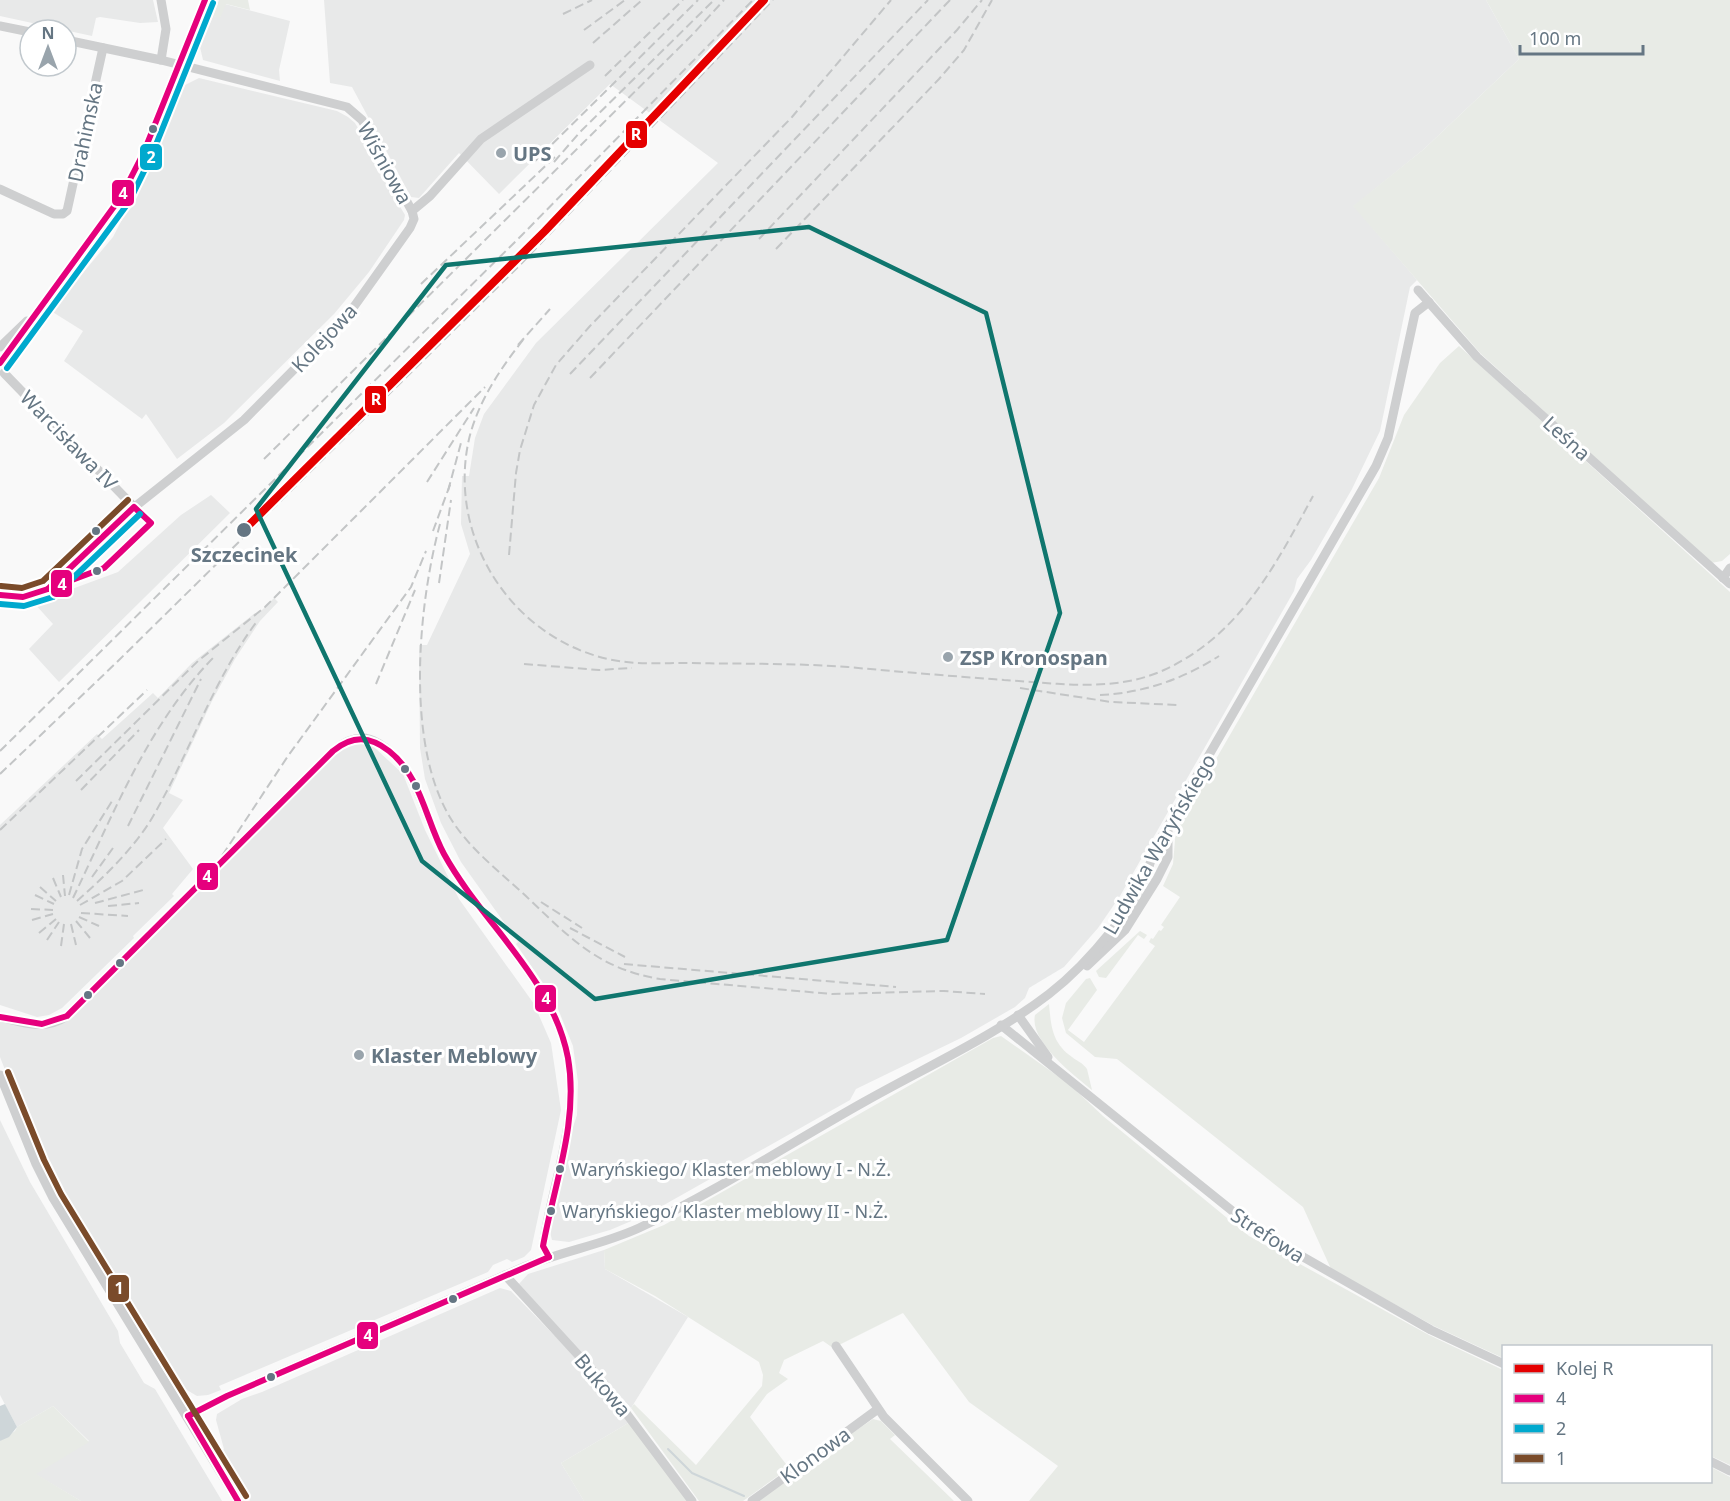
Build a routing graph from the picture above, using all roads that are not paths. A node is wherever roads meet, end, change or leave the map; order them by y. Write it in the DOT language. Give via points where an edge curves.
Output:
graph roads {
  1 [pos="161,0"];
  2 [pos="205,0"];
  3 [pos="0,26"];
  4 [pos="18,30"];
  5 [pos="78,43"];
  6 [pos="103,48"];
  7 [pos="161,60"];
  8 [pos="179,65"];
  9 [pos="591,65"];
  10 [pos="0,189"];
  11 [pos="412,211"];
  12 [pos="1418,290"];
  13 [pos="1429,302"];
  14 [pos="40,310"];
  15 [pos="0,347"];
  16 [pos="0,363"];
  17 [pos="4,373"];
  18 [pos="134,507"];
  19 [pos="1730,568"];
  20 [pos="1727,581"];
  21 [pos="3,594"];
  22 [pos="1168,829"];
  23 [pos="1083,966"];
  24 [pos="1018,1015"];
  25 [pos="0,1017"];
  26 [pos="1001,1025"];
  27 [pos="1057,1068"];
  28 [pos="0,1075"];
  29 [pos="549,1257"];
  30 [pos="505,1275"];
  31 [pos="836,1346"];
  32 [pos="1502,1364"];
  33 [pos="878,1409"];
  34 [pos="188,1416"];
  35 [pos="1712,1462"];
  36 [pos="1730,1470"];
  37 [pos="238,1501"];
  38 [pos="692,1501"];
  39 [pos="752,1501"];
  40 [pos="968,1501"];
  1 -- 7 [label="street" via="166,29"];
  2 -- 8 [label="street"];
  3 -- 4 [label="street"];
  5 -- 6 [label="street, Wiśniowa"];
  6 -- 7 [label="street, Wiśniowa"];
  6 -- 10 [label="street, Drahimska" via="69,207 63,214 54,214"];
  7 -- 8 [label="street, Wiśniowa"];
  8 -- 11 [label="street, Wiśniowa" via="341,104 352,110 362,120"];
  8 -- 14 [label="street" via="121,198"];
  9 -- 11 [label="street, Wiśniowa" via="481,139"];
  11 -- 18 [label="street, Kolejowa" via="410,228 348,315 253,412"];
  12 -- 13 [label="street, Leśna"];
  13 -- 20 [label="street, Leśna" via="1476,357"];
  13 -- 22 [label="street, Ludwika Waryńskiego" via="1415,313 1388,438 1376,466"];
  14 -- 15 [label="street"];
  14 -- 16 [label="street"];
  17 -- 18 [label="street, Warcisława IV"];
  18 -- 21 [label="street, Kolejowa" via="48,589 32,595"];
  19 -- 20 [label="street, Leśna"];
  22 -- 23 [label="street, Ludwika Waryńskiego" via="1128,906"];
  22 -- 23 [label="street" via="1168,857 1130,922"];
  23 -- 24 [label="street, Ludwika Waryńskiego"];
  24 -- 26 [label="street, Ludwika Waryńskiego"];
  24 -- 27 [label="street, Strefowa"];
  25 -- 29 [label="street" via="41,1025 67,1016 333,751 352,739 375,741 405,765 446,857 544,998 563,1039 571,1101 544,1236 543,1246"];
  26 -- 27 [label="street, Strefowa"];
  26 -- 29 [label="street, Ludwika Waryńskiego" via="655,1220 609,1240"];
  27 -- 32 [label="street, Strefowa" via="1256,1230 1421,1324"];
  28 -- 34 [label="street" via="53,1198"];
  29 -- 30 [label="street, Ludwika Waryńskiego"];
  30 -- 34 [label="street, Ludwika Waryńskiego"];
  30 -- 38 [label="street, Bukowa" via="602,1381"];
  31 -- 33 [label="street"];
  33 -- 39 [label="street, Klonowa"];
  33 -- 40 [label="street"];
  34 -- 37 [label="street"];
  35 -- 36 [label="street"];
}
